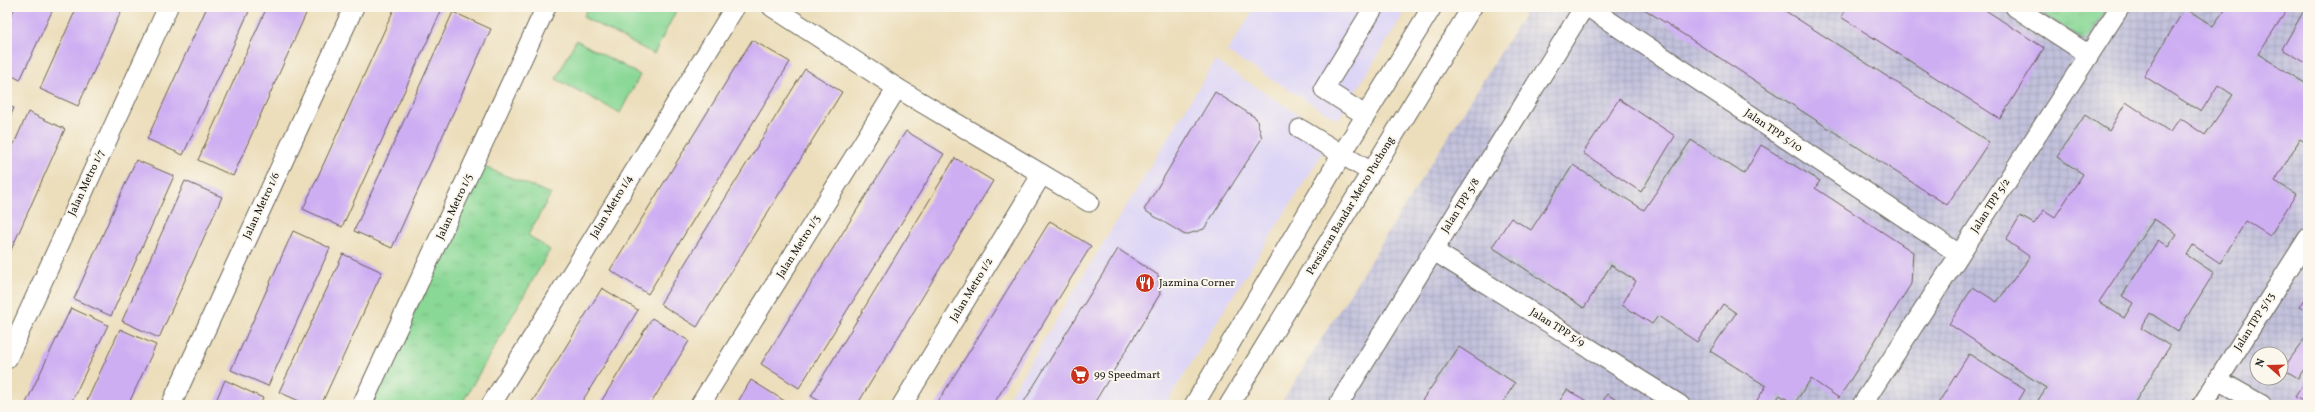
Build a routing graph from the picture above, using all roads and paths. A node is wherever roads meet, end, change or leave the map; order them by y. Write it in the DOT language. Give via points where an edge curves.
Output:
graph roads {
  1 [pos="168,7"];
  2 [pos="354,7"];
  3 [pos="546,7"];
  4 [pos="772,7"];
  5 [pos="1374,7"];
  6 [pos="1432,7"];
  7 [pos="1472,7"];
  8 [pos="1584,7"];
  9 [pos="1588,7"];
  10 [pos="2015,7"];
  11 [pos="2120,7"];
  12 [pos="734,8"];
  13 [pos="2089,55"];
  14 [pos="897,88"];
  15 [pos="1366,115"];
  16 [pos="1300,129"];
  17 [pos="1342,154"];
  18 [pos="1371,172"];
  19 [pos="1042,174"];
  20 [pos="1089,202"];
  21 [pos="2308,238"];
  22 [pos="1434,251"];
  23 [pos="1959,254"];
  24 [pos="7,359"];
  25 [pos="2218,380"];
  26 [pos="171,405"];
  27 [pos="362,405"];
  28 [pos="491,405"];
  29 [pos="700,405"];
  30 [pos="902,405"];
  31 [pos="1194,405"];
  32 [pos="1229,405"];
  33 [pos="1338,405"];
  34 [pos="1680,405"];
  35 [pos="1862,405"];
  36 [pos="2202,405"];
  37 [pos="2262,405"];
  1 -- 24 [label="street, Jalan Metro 1/7"];
  2 -- 26 [label="street, Jalan Metro 1/6"];
  3 -- 27 [label="street, Jalan Metro 1/5"];
  4 -- 14 [label="street"];
  5 -- 15 [label="street" via="1324,89"];
  6 -- 15 [label="street"];
  7 -- 18 [label="street, Persiaran Bandar Metro Puchong"];
  8 -- 22 [label="street, Jalan TPP 5/8"];
  9 -- 23 [label="street, Jalan TPP 5/10"];
  10 -- 13 [label="street"];
  11 -- 13 [label="street, Jalan TPP 5/2"];
  12 -- 28 [label="street, Jalan Metro 1/4"];
  13 -- 23 [label="street, Jalan TPP 5/2"];
  14 -- 19 [label="street"];
  14 -- 29 [label="street, Jalan Metro 1/3"];
  15 -- 17 [label="street"];
  16 -- 17 [label="street"];
  17 -- 18 [label="street"];
  17 -- 31 [label="street"];
  18 -- 32 [label="street, Persiaran Bandar Metro Puchong"];
  19 -- 20 [label="street"];
  19 -- 30 [label="street, Jalan Metro 1/2"];
  21 -- 25 [label="street, Jalan TPP 5/13"];
  22 -- 33 [label="street, Jalan TPP 5/8"];
  22 -- 34 [label="street, Jalan TPP 5/9"];
  23 -- 35 [label="street, Jalan TPP 5/2"];
  25 -- 36 [label="street, Jalan TPP 5/13"];
  25 -- 37 [label="street"];
}
